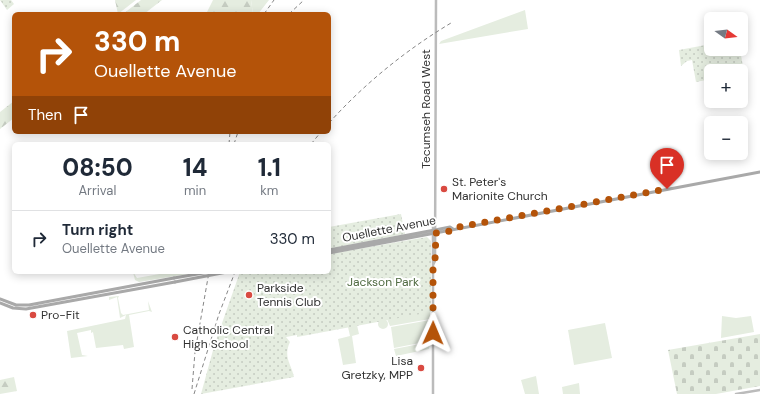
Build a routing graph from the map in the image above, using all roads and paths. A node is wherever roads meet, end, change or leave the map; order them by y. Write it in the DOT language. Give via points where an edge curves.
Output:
graph roads {
  1 [pos="436,0"];
  2 [pos="760,172"];
  3 [pos="434,232"];
  4 [pos="331,250"];
  5 [pos="331,253"];
  6 [pos="200,274"];
  7 [pos="214,274"];
  8 [pos="174,280"];
  9 [pos="0,299"];
  10 [pos="0,304"];
  11 [pos="760,390"];
  12 [pos="433,394"];
  13 [pos="736,394"];
  1 -- 3 [label="main road, Tecumseh Road West"];
  2 -- 3 [label="main road, Ouellette Avenue" via="450,227"];
  3 -- 4 [label="main road, Ouellette Avenue"];
  3 -- 5 [label="main road, Ouellette Avenue"];
  3 -- 12 [label="main road, Tecumseh Road West"];
  6 -- 8 [label="main road, bridge"];
  7 -- 8 [label="main road, bridge"];
  8 -- 9 [label="main road" via="29,305 16,305"];
  8 -- 10 [label="main road" via="26,309"];
  11 -- 13 [label="main road"];
}
